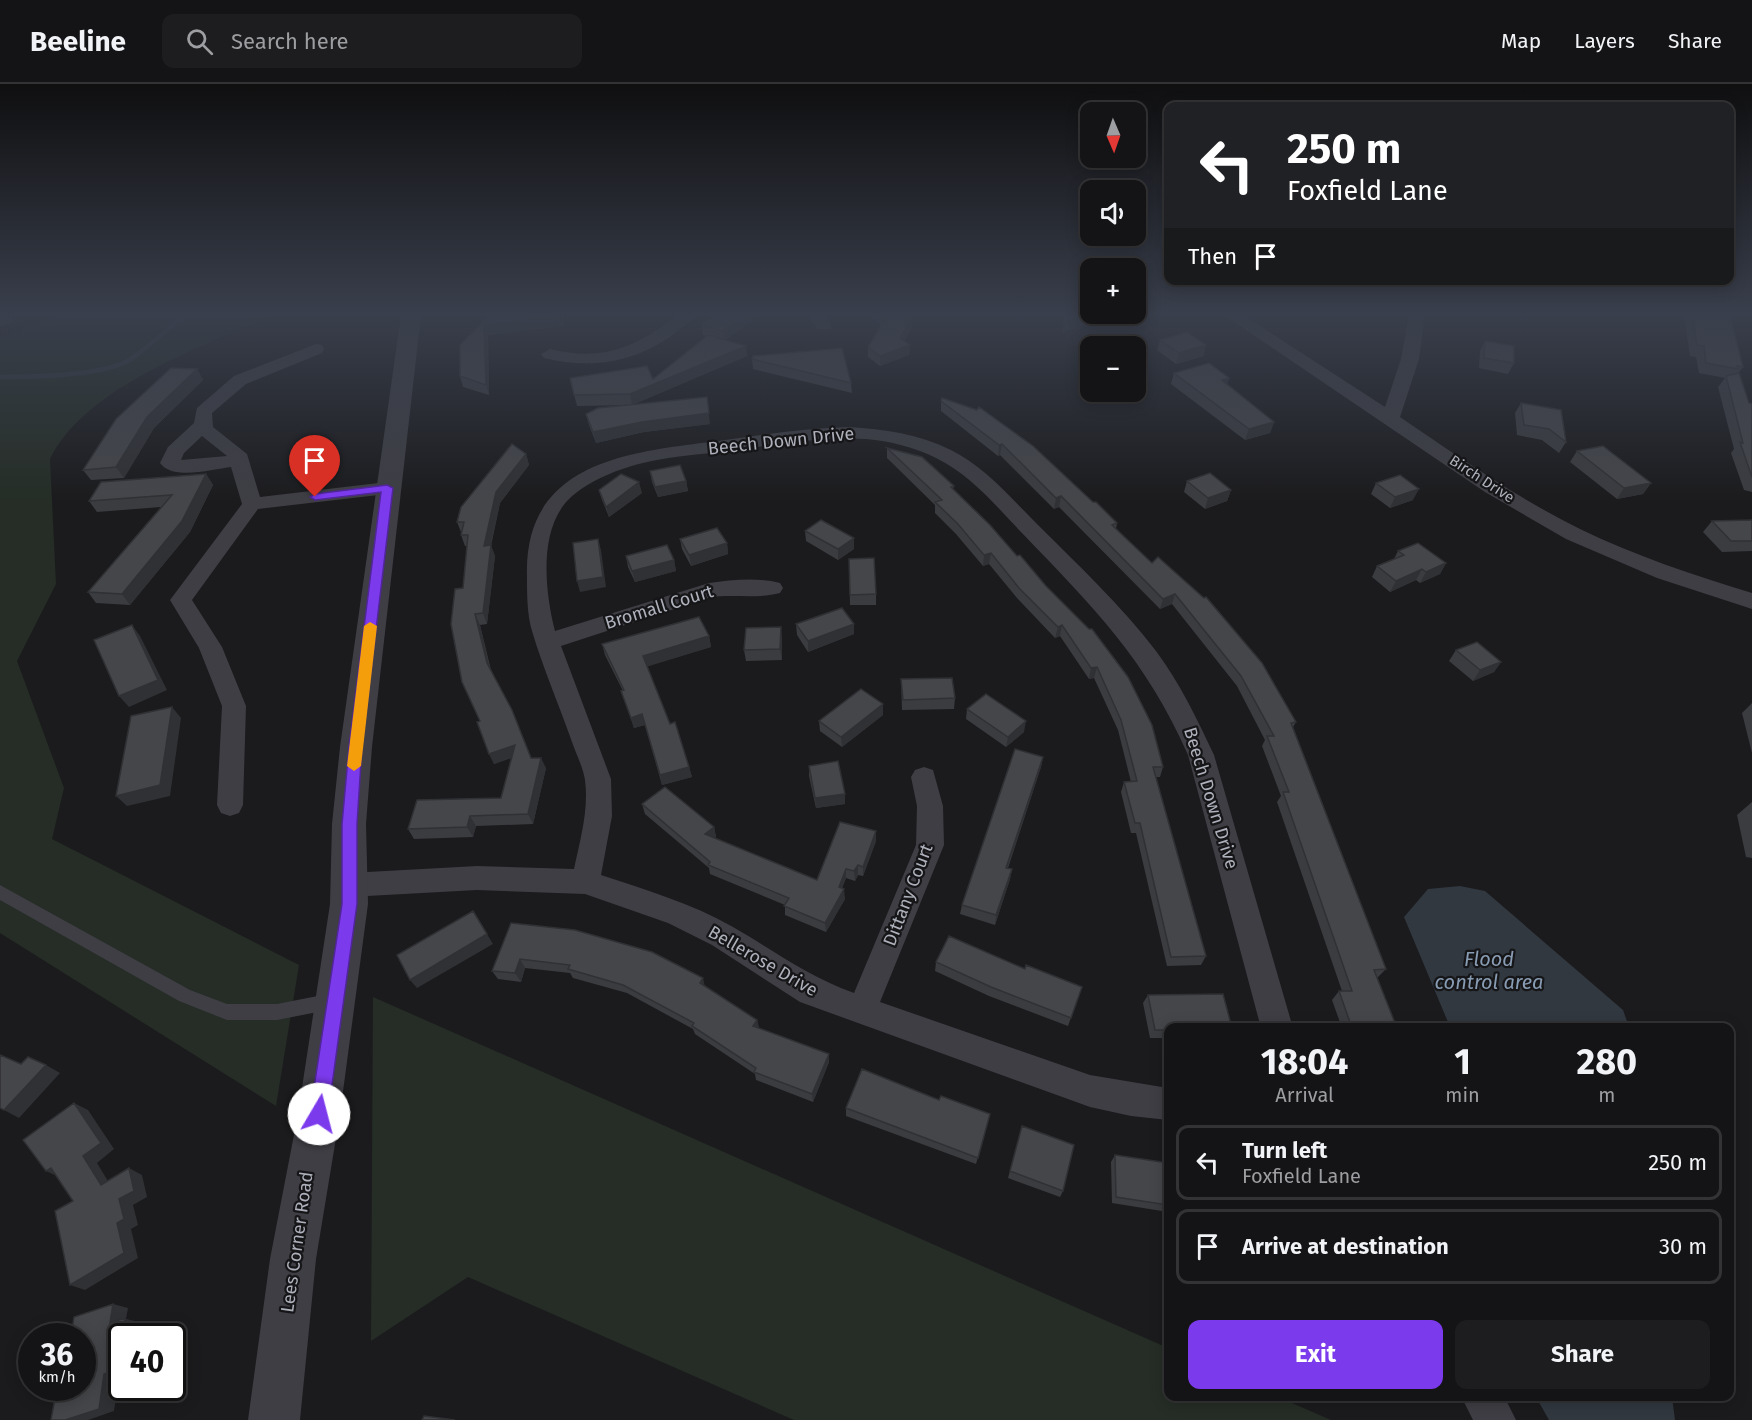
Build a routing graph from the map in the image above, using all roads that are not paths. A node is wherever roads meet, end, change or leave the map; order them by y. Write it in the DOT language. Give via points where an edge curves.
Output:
graph roads {
  1 [pos="247,377"];
  2 [pos="402,377"];
  3 [pos="1328,377"];
  4 [pos="1404,377"];
  5 [pos="1391,418"];
  6 [pos="203,425"];
  7 [pos="238,460"];
  8 [pos="387,488"];
  9 [pos="252,504"];
  10 [pos="772,588"];
  11 [pos="1752,602"];
  12 [pos="547,642"];
  13 [pos="924,777"];
  14 [pos="230,805"];
  15 [pos="585,882"];
  16 [pos="350,885"];
  17 [pos="0,892"];
  18 [pos="335,1001"];
  19 [pos="862,1009"];
  20 [pos="1276,1023"];
  21 [pos="1164,1104"];
  22 [pos="1483,1401"];
  23 [pos="274,1420"];
  24 [pos="1496,1420"];
  1 -- 6 [label="street" via="202,412"];
  2 -- 8 [label="street, Lees Corner Road"];
  3 -- 5 [label="street, Birch Drive"];
  4 -- 5 [label="street"];
  5 -- 11 [label="street, Birch Drive" via="1492,488 1573,534 1665,573"];
  6 -- 7 [label="street" via="237,454"];
  6 -- 7 [label="street" via="175,450 170,463 182,466"];
  7 -- 9 [label="street"];
  8 -- 9 [label="street"];
  8 -- 16 [label="street, Lees Corner Road" via="356,747 349,824"];
  9 -- 14 [label="street" via="181,600 210,647 234,706"];
  10 -- 12 [label="street, Bromall Court" via="709,590"];
  12 -- 15 [label="street, Beech Down Drive" via="598,779 600,816"];
  12 -- 20 [label="street, Beech Down Drive" via="539,605 539,532 554,503 594,473 645,456 840,432 890,436 944,454 977,476 1107,607 1131,632 1170,689 1201,755"];
  13 -- 19 [label="street, Dittany Court" via="930,806 930,845"];
  15 -- 16 [label="street, Bellerose Drive" via="477,878"];
  15 -- 19 [label="street, Bellerose Drive" via="677,914 722,936 811,992"];
  16 -- 18 [label="street, Lees Corner Road"];
  17 -- 18 [label="lane" via="185,996 227,1012 277,1012"];
  18 -- 23 [label="street, Lees Corner Road" via="293,1259"];
  19 -- 21 [label="street, Bellerose Drive" via="1090,1090"];
  22 -- 24 [label="street"];
}
